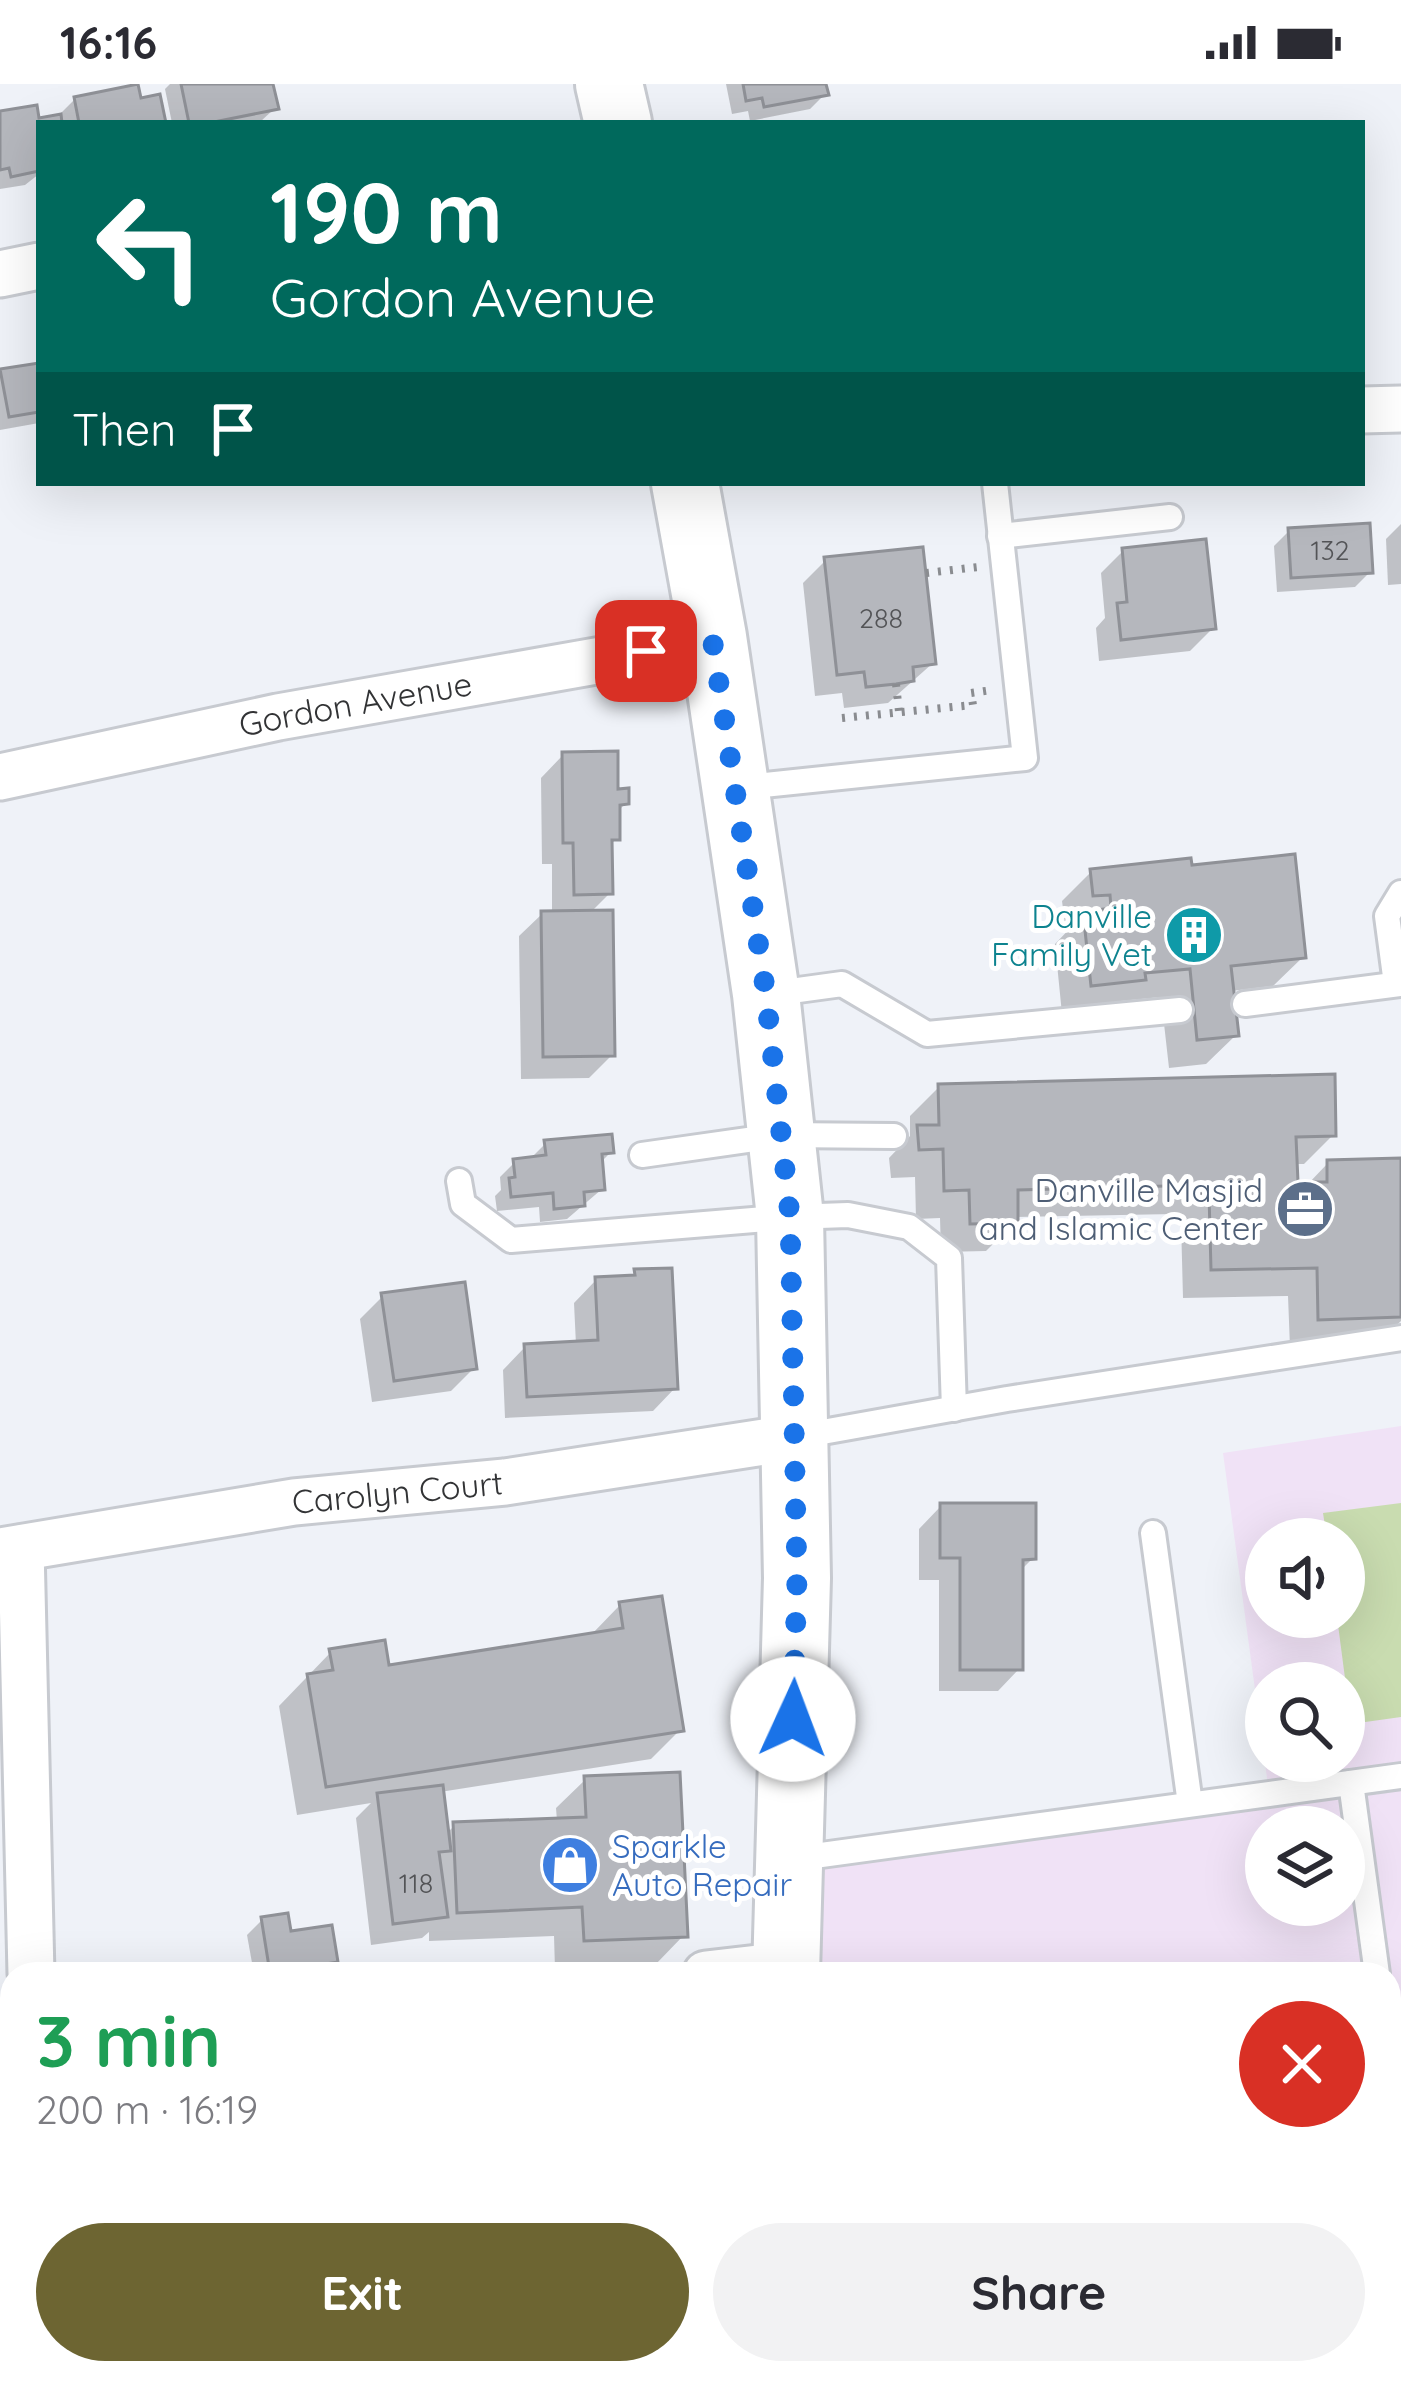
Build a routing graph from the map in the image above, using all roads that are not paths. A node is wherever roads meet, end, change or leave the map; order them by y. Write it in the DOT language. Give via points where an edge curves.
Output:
graph roads {
  1 [pos="609,84"];
  2 [pos="617,120"];
  3 [pos="36,267"];
  4 [pos="0,274"];
  5 [pos="1365,410"];
  6 [pos="1401,410"];
  7 [pos="686,486"];
  8 [pos="995,486"];
  9 [pos="1170,518"];
  10 [pos="1000,536"];
  11 [pos="712,637"];
  12 [pos="0,777"];
  13 [pos="735,788"];
  14 [pos="1401,893"];
  15 [pos="1398,984"];
  16 [pos="766,994"];
  17 [pos="1245,1004"];
  18 [pos="1180,1010"];
  19 [pos="782,1135"];
  20 [pos="894,1136"];
  21 [pos="642,1155"];
  22 [pos="459,1181"];
  23 [pos="790,1216"];
  24 [pos="1401,1338"];
  25 [pos="954,1409"];
  26 [pos="796,1437"];
  27 [pos="1153,1534"];
  28 [pos="11,1550"];
  29 [pos="1401,1776"];
  30 [pos="1351,1783"];
  31 [pos="1190,1804"];
  32 [pos="789,1859"];
  33 [pos="31,1962"];
  34 [pos="786,1962"];
  35 [pos="1375,1962"];
  1 -- 2 [label="main road"];
  3 -- 4 [label="street"];
  5 -- 6 [label="street"];
  7 -- 11 [label="main road"];
  8 -- 10 [label="lane"];
  9 -- 10 [label="lane"];
  10 -- 13 [label="lane" via="1024,758"];
  11 -- 12 [label="street, Gordon Avenue"];
  11 -- 13 [label="main road"];
  13 -- 16 [label="main road"];
  14 -- 15 [label="lane" via="1387,916"];
  15 -- 17 [label="lane"];
  16 -- 18 [label="lane" via="842,985 927,1034"];
  16 -- 19 [label="main road"];
  19 -- 20 [label="lane"];
  19 -- 21 [label="lane"];
  19 -- 23 [label="main road"];
  22 -- 23 [label="lane" via="463,1204 511,1240"];
  23 -- 25 [label="lane" via="848,1215 908,1227 949,1258"];
  23 -- 26 [label="main road"];
  24 -- 25 [label="lane"];
  25 -- 26 [label="lane"];
  26 -- 28 [label="street, Carolyn Court" via="505,1483 294,1502"];
  26 -- 32 [label="main road"];
  27 -- 31 [label="lane"];
  28 -- 33 [label="street"];
  29 -- 30 [label="lane"];
  30 -- 31 [label="lane"];
  30 -- 35 [label="lane"];
  31 -- 32 [label="lane"];
  32 -- 34 [label="main road"];
}
